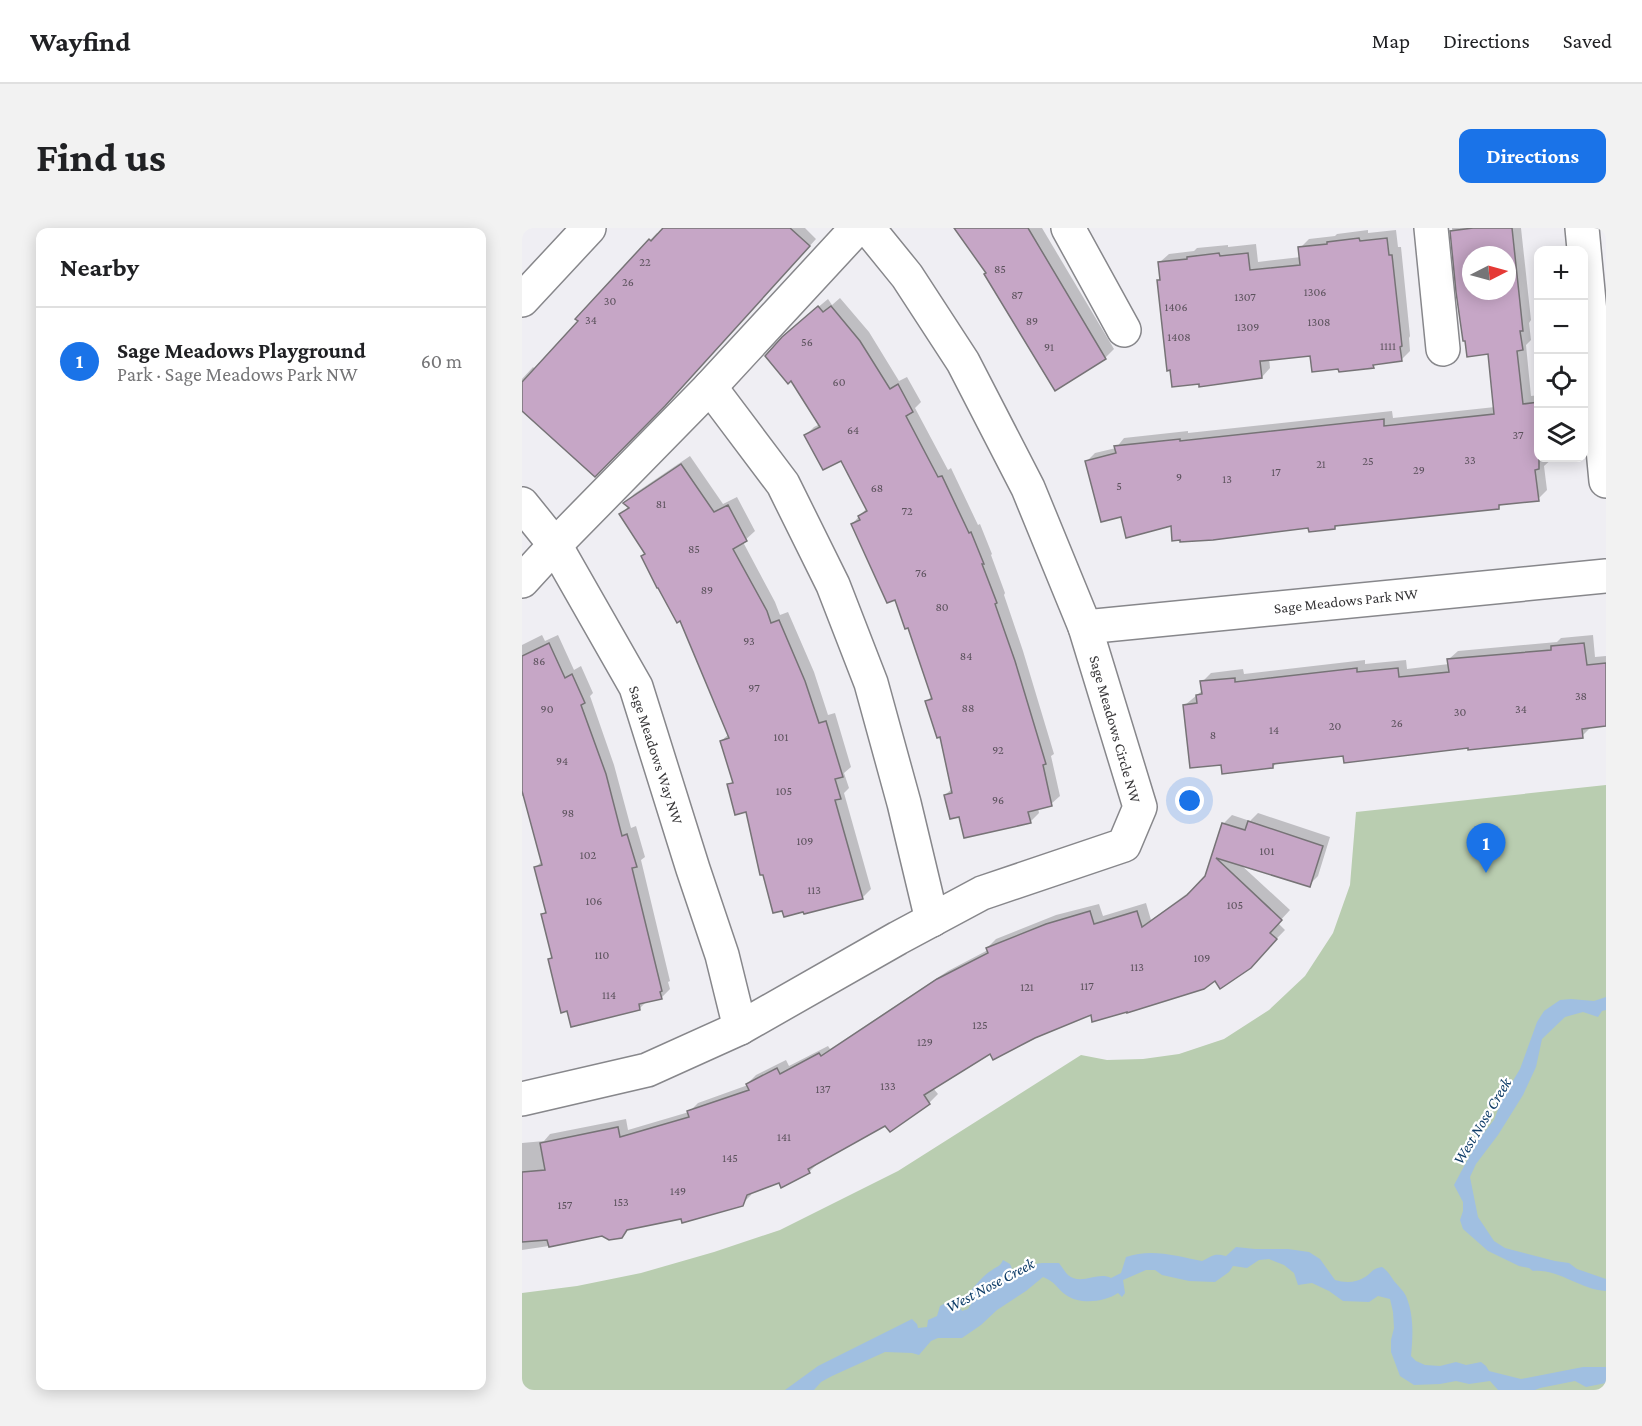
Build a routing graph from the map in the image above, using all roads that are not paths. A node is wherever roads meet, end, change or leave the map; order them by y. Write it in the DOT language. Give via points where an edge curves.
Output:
graph roads {
  1 [pos="589,228"];
  2 [pos="857,228"];
  3 [pos="868,228"];
  4 [pos="1068,228"];
  5 [pos="1431,228"];
  6 [pos="1582,228"];
  7 [pos="522,300"];
  8 [pos="1124,330"];
  9 [pos="1443,349"];
  10 [pos="710,387"];
  11 [pos="1606,481"];
  12 [pos="522,504"];
  13 [pos="555,544"];
  14 [pos="1606,576"];
  15 [pos="522,581"];
  16 [pos="1085,627"];
  17 [pos="932,920"];
  18 [pos="740,1028"];
  19 [pos="522,1099"];
  1 -- 7 [label="street"];
  2 -- 10 [label="street"];
  3 -- 16 [label="street, Sage Meadows Circle NW" via="907,276 963,362 1028,488"];
  4 -- 8 [label="street"];
  5 -- 9 [label="street"];
  6 -- 11 [label="street"];
  10 -- 13 [label="street"];
  10 -- 17 [label="street" via="783,484 833,585 871,683"];
  12 -- 13 [label="street, Sage Meadows Way NW"];
  13 -- 15 [label="street"];
  13 -- 18 [label="street, Sage Meadows Way NW" via="636,687 722,955"];
  14 -- 16 [label="street, Sage Meadows Park NW"];
  16 -- 17 [label="street, Sage Meadows Circle NW" via="1140,807 1124,845 982,893"];
  17 -- 18 [label="street, Sage Meadows Circle NW"];
  18 -- 19 [label="street, Sage Meadows Circle NW" via="647,1070"];
}
